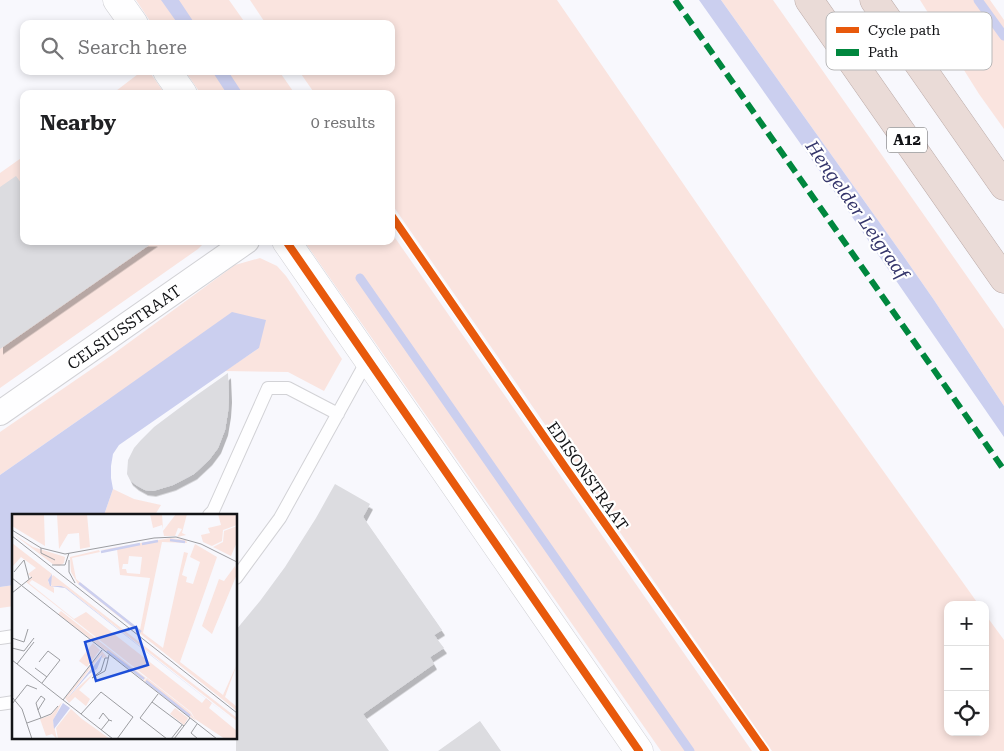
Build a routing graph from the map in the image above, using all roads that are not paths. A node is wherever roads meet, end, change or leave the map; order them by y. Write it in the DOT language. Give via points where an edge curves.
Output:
graph roads {
  1 [pos="117,0"];
  2 [pos="809,0"];
  3 [pos="874,0"];
  4 [pos="882,12"];
  5 [pos="131,20"];
  6 [pos="826,24"];
  7 [pos="858,70"];
  8 [pos="923,70"];
  9 [pos="170,75"];
  10 [pos="180,90"];
  11 [pos="1004,186"];
  12 [pos="241,245"];
  13 [pos="289,245"];
  14 [pos="1004,279"];
  15 [pos="368,359"];
  16 [pos="0,414"];
  17 [pos="338,414"];
  18 [pos="210,514"];
  19 [pos="238,575"];
  20 [pos="639,751"];
  1 -- 5 [label="street"];
  2 -- 6 [label="highway, A12"];
  3 -- 4 [label="highway"];
  7 -- 14 [label="highway, A12"];
  8 -- 11 [label="highway"];
  9 -- 10 [label="street"];
  12 -- 16 [label="street, CELSIUSSTRAAT"];
  13 -- 15 [label="street"];
  15 -- 17 [label="lane"];
  15 -- 20 [label="street"];
  17 -- 18 [label="lane" via="288,388 268,388"];
  17 -- 19 [label="lane" via="280,518"];
}
